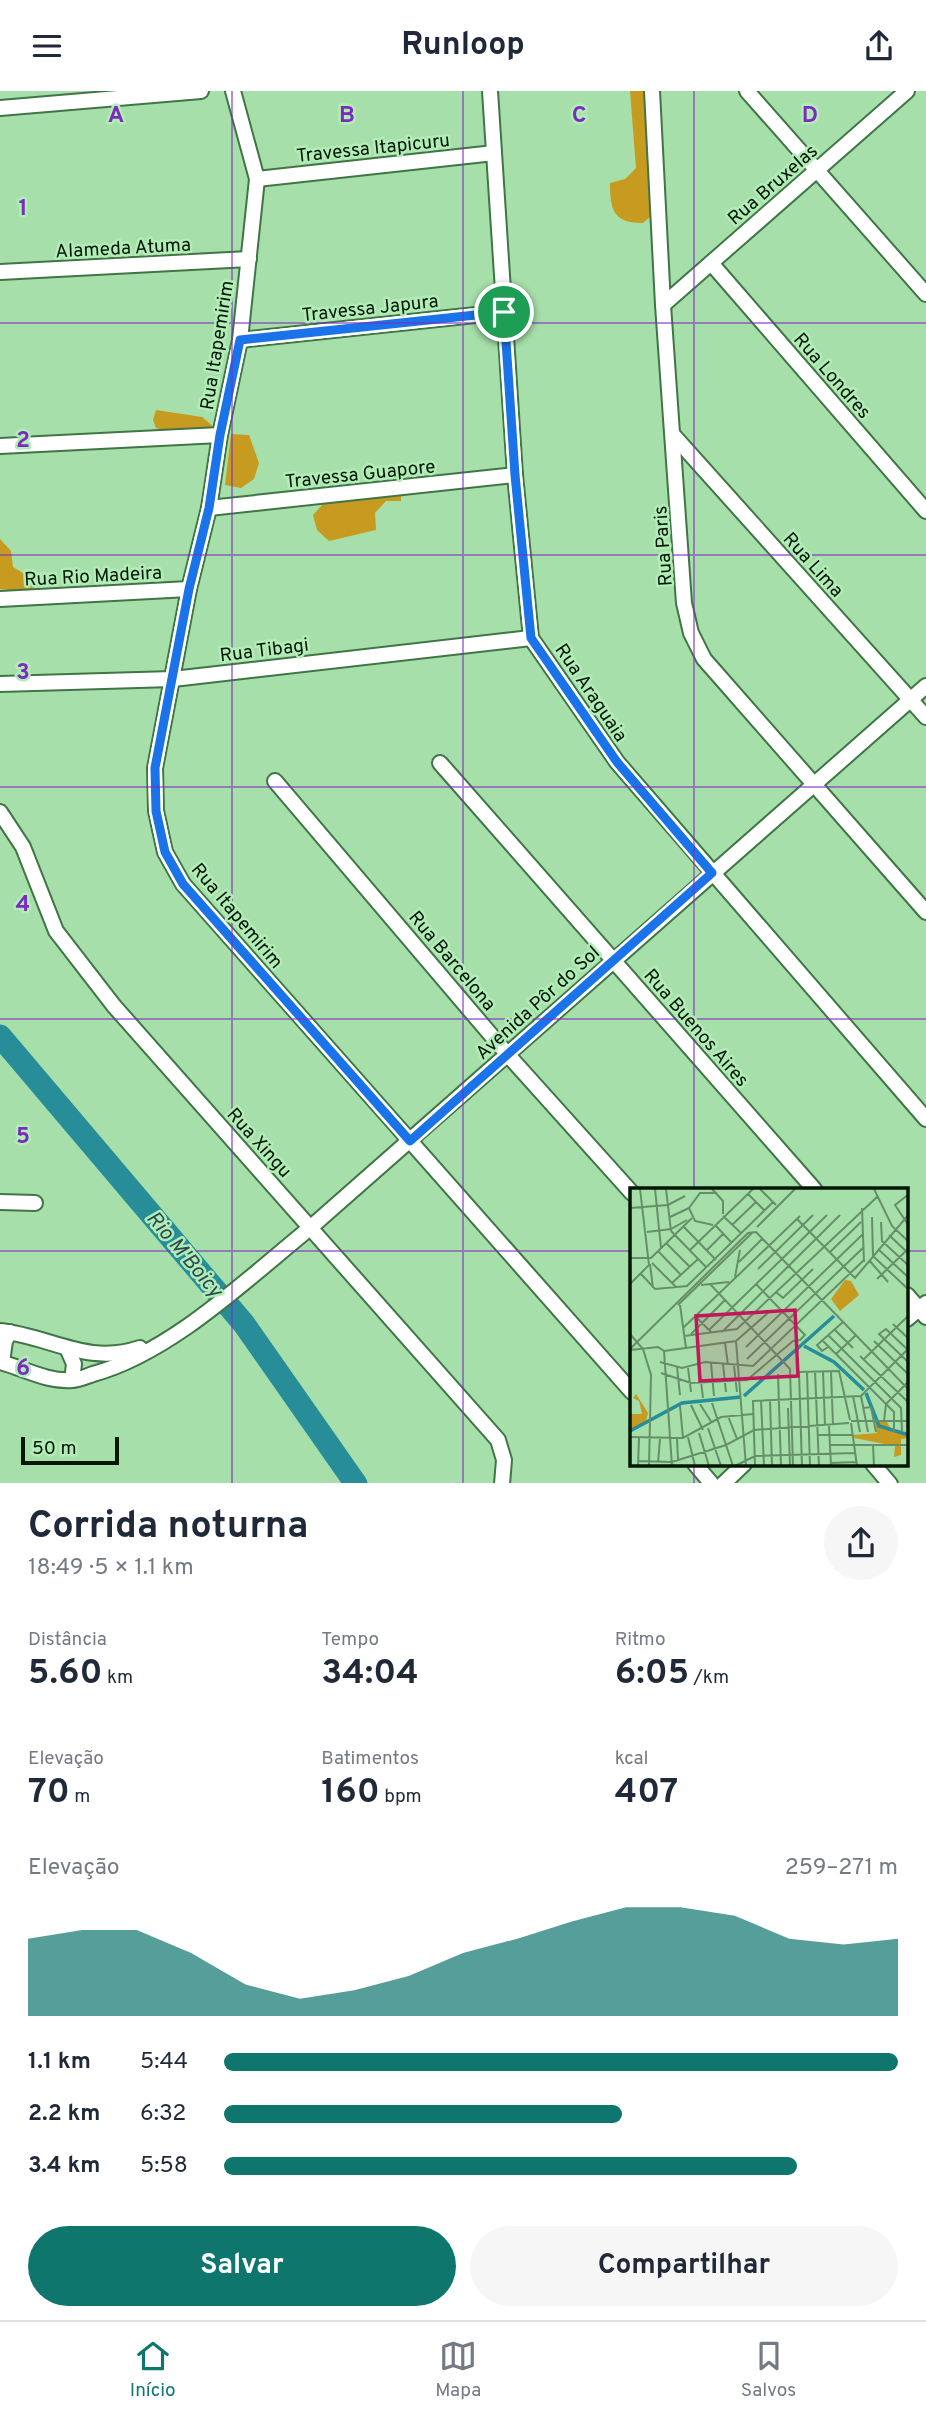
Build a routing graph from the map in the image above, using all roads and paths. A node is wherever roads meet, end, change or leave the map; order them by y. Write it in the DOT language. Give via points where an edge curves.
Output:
graph roads {
  1 [pos="201,91"];
  2 [pos="233,91"];
  3 [pos="490,91"];
  4 [pos="652,91"];
  5 [pos="747,91"];
  6 [pos="907,91"];
  7 [pos="0,109"];
  8 [pos="494,153"];
  9 [pos="817,170"];
  10 [pos="257,179"];
  11 [pos="249,259"];
  12 [pos="711,263"];
  13 [pos="0,272"];
  14 [pos="926,294"];
  15 [pos="663,305"];
  16 [pos="504,312"];
  17 [pos="240,340"];
  18 [pos="220,435"];
  19 [pos="674,436"];
  20 [pos="0,446"];
  21 [pos="515,475"];
  22 [pos="209,508"];
  23 [pos="926,511"];
  24 [pos="189,589"];
  25 [pos="0,599"];
  26 [pos="531,638"];
  27 [pos="173,679"];
  28 [pos="0,684"];
  29 [pos="926,686"];
  30 [pos="911,700"];
  31 [pos="926,717"];
  32 [pos="440,763"];
  33 [pos="275,781"];
  34 [pos="814,783"];
  35 [pos="0,812"];
  36 [pos="712,873"];
  37 [pos="926,912"];
  38 [pos="613,960"];
  39 [pos="508,1055"];
  40 [pos="926,1118"];
  41 [pos="410,1141"];
  42 [pos="813,1188"];
  43 [pos="630,1191"];
  44 [pos="0,1202"];
  45 [pos="35,1203"];
  46 [pos="310,1228"];
  47 [pos="908,1297"];
  48 [pos="923,1310"];
  49 [pos="5,1331"];
  50 [pos="168,1338"];
  51 [pos="67,1349"];
  52 [pos="1,1362"];
  53 [pos="72,1380"];
  54 [pos="630,1390"];
  55 [pos="697,1466"];
  56 [pos="742,1466"];
  57 [pos="875,1466"];
  58 [pos="502,1483"];
  59 [pos="712,1483"];
  60 [pos="723,1483"];
  61 [pos="890,1483"];
  1 -- 7 [label="street"];
  2 -- 10 [label="street, Rua Itapemirim"];
  3 -- 8 [label="street, Rua Araguaia"];
  4 -- 15 [label="street, Rua Paris"];
  5 -- 9 [label="street"];
  6 -- 9 [label="street, Rua Bruxelas"];
  8 -- 10 [label="street, Travessa Itapicuru"];
  8 -- 16 [label="street, Rua Araguaia"];
  9 -- 12 [label="street, Rua Bruxelas"];
  9 -- 14 [label="street"];
  10 -- 11 [label="street, Rua Itapemirim"];
  11 -- 13 [label="street, Alameda Atuma"];
  11 -- 17 [label="street, Rua Itapemirim"];
  12 -- 15 [label="street, Rua Bruxelas"];
  12 -- 23 [label="street, Rua Londres"];
  15 -- 19 [label="street, Rua Paris"];
  16 -- 17 [label="street, Travessa Japura"];
  16 -- 21 [label="street, Rua Araguaia"];
  17 -- 18 [label="street, Rua Itapemirim"];
  18 -- 20 [label="street"];
  18 -- 22 [label="street, Rua Itapemirim"];
  19 -- 30 [label="street, Rua Lima"];
  19 -- 34 [label="street, Rua Paris" via="684,603 691,633 704,659"];
  21 -- 22 [label="street, Travessa Guapore"];
  21 -- 26 [label="street, Rua Araguaia"];
  22 -- 24 [label="street, Rua Itapemirim"];
  24 -- 25 [label="street, Rua Rio Madeira"];
  24 -- 27 [label="street, Rua Itapemirim"];
  26 -- 27 [label="street, Rua Tibagi"];
  26 -- 36 [label="street, Rua Araguaia" via="617,762"];
  27 -- 28 [label="street, Rua Tibagi"];
  27 -- 41 [label="street, Rua Itapemirim" via="155,768 156,811 165,852 183,884"];
  29 -- 30 [label="street, Avenida Pôr do Sol"];
  30 -- 31 [label="street, Rua Lima"];
  30 -- 34 [label="street, Avenida Pôr do Sol"];
  32 -- 38 [label="street, Rua Buenos Aires"];
  33 -- 39 [label="street, Rua Barcelona"];
  34 -- 36 [label="street, Avenida Pôr do Sol"];
  34 -- 37 [label="street, Rua Paris"];
  35 -- 46 [label="street, Rua Xingu" via="23,847 56,931 114,1006"];
  36 -- 38 [label="street, Avenida Pôr do Sol"];
  36 -- 40 [label="street, Rua Araguaia"];
  38 -- 39 [label="street, Avenida Pôr do Sol"];
  38 -- 42 [label="street, Rua Buenos Aires"];
  39 -- 41 [label="street, Avenida Pôr do Sol"];
  39 -- 43 [label="street, Rua Barcelona"];
  41 -- 46 [label="street, Avenida Pôr do Sol"];
  41 -- 54 [label="street, Rua Itapemirim"];
  44 -- 45 [label="street"];
  46 -- 50 [label="street, Avenida Pôr do Sol"];
  46 -- 58 [label="street, Rua Xingu" via="498,1440 504,1460"];
  47 -- 48 [label="street"];
  49 -- 51 [label="street, Avenida Pôr do Sol"];
  49 -- 52 [label="street"];
  50 -- 51 [label="street, Avenida Pôr do Sol" via="125,1353"];
  50 -- 53 [label="street, Avenida Pôr do Sol" via="135,1359"];
  51 -- 53 [label="street" via="74,1364"];
  52 -- 53 [label="street, Avenida Pôr do Sol" via="29,1373"];
  55 -- 59 [label="street"];
  56 -- 60 [label="street"];
  57 -- 61 [label="street"];
}
